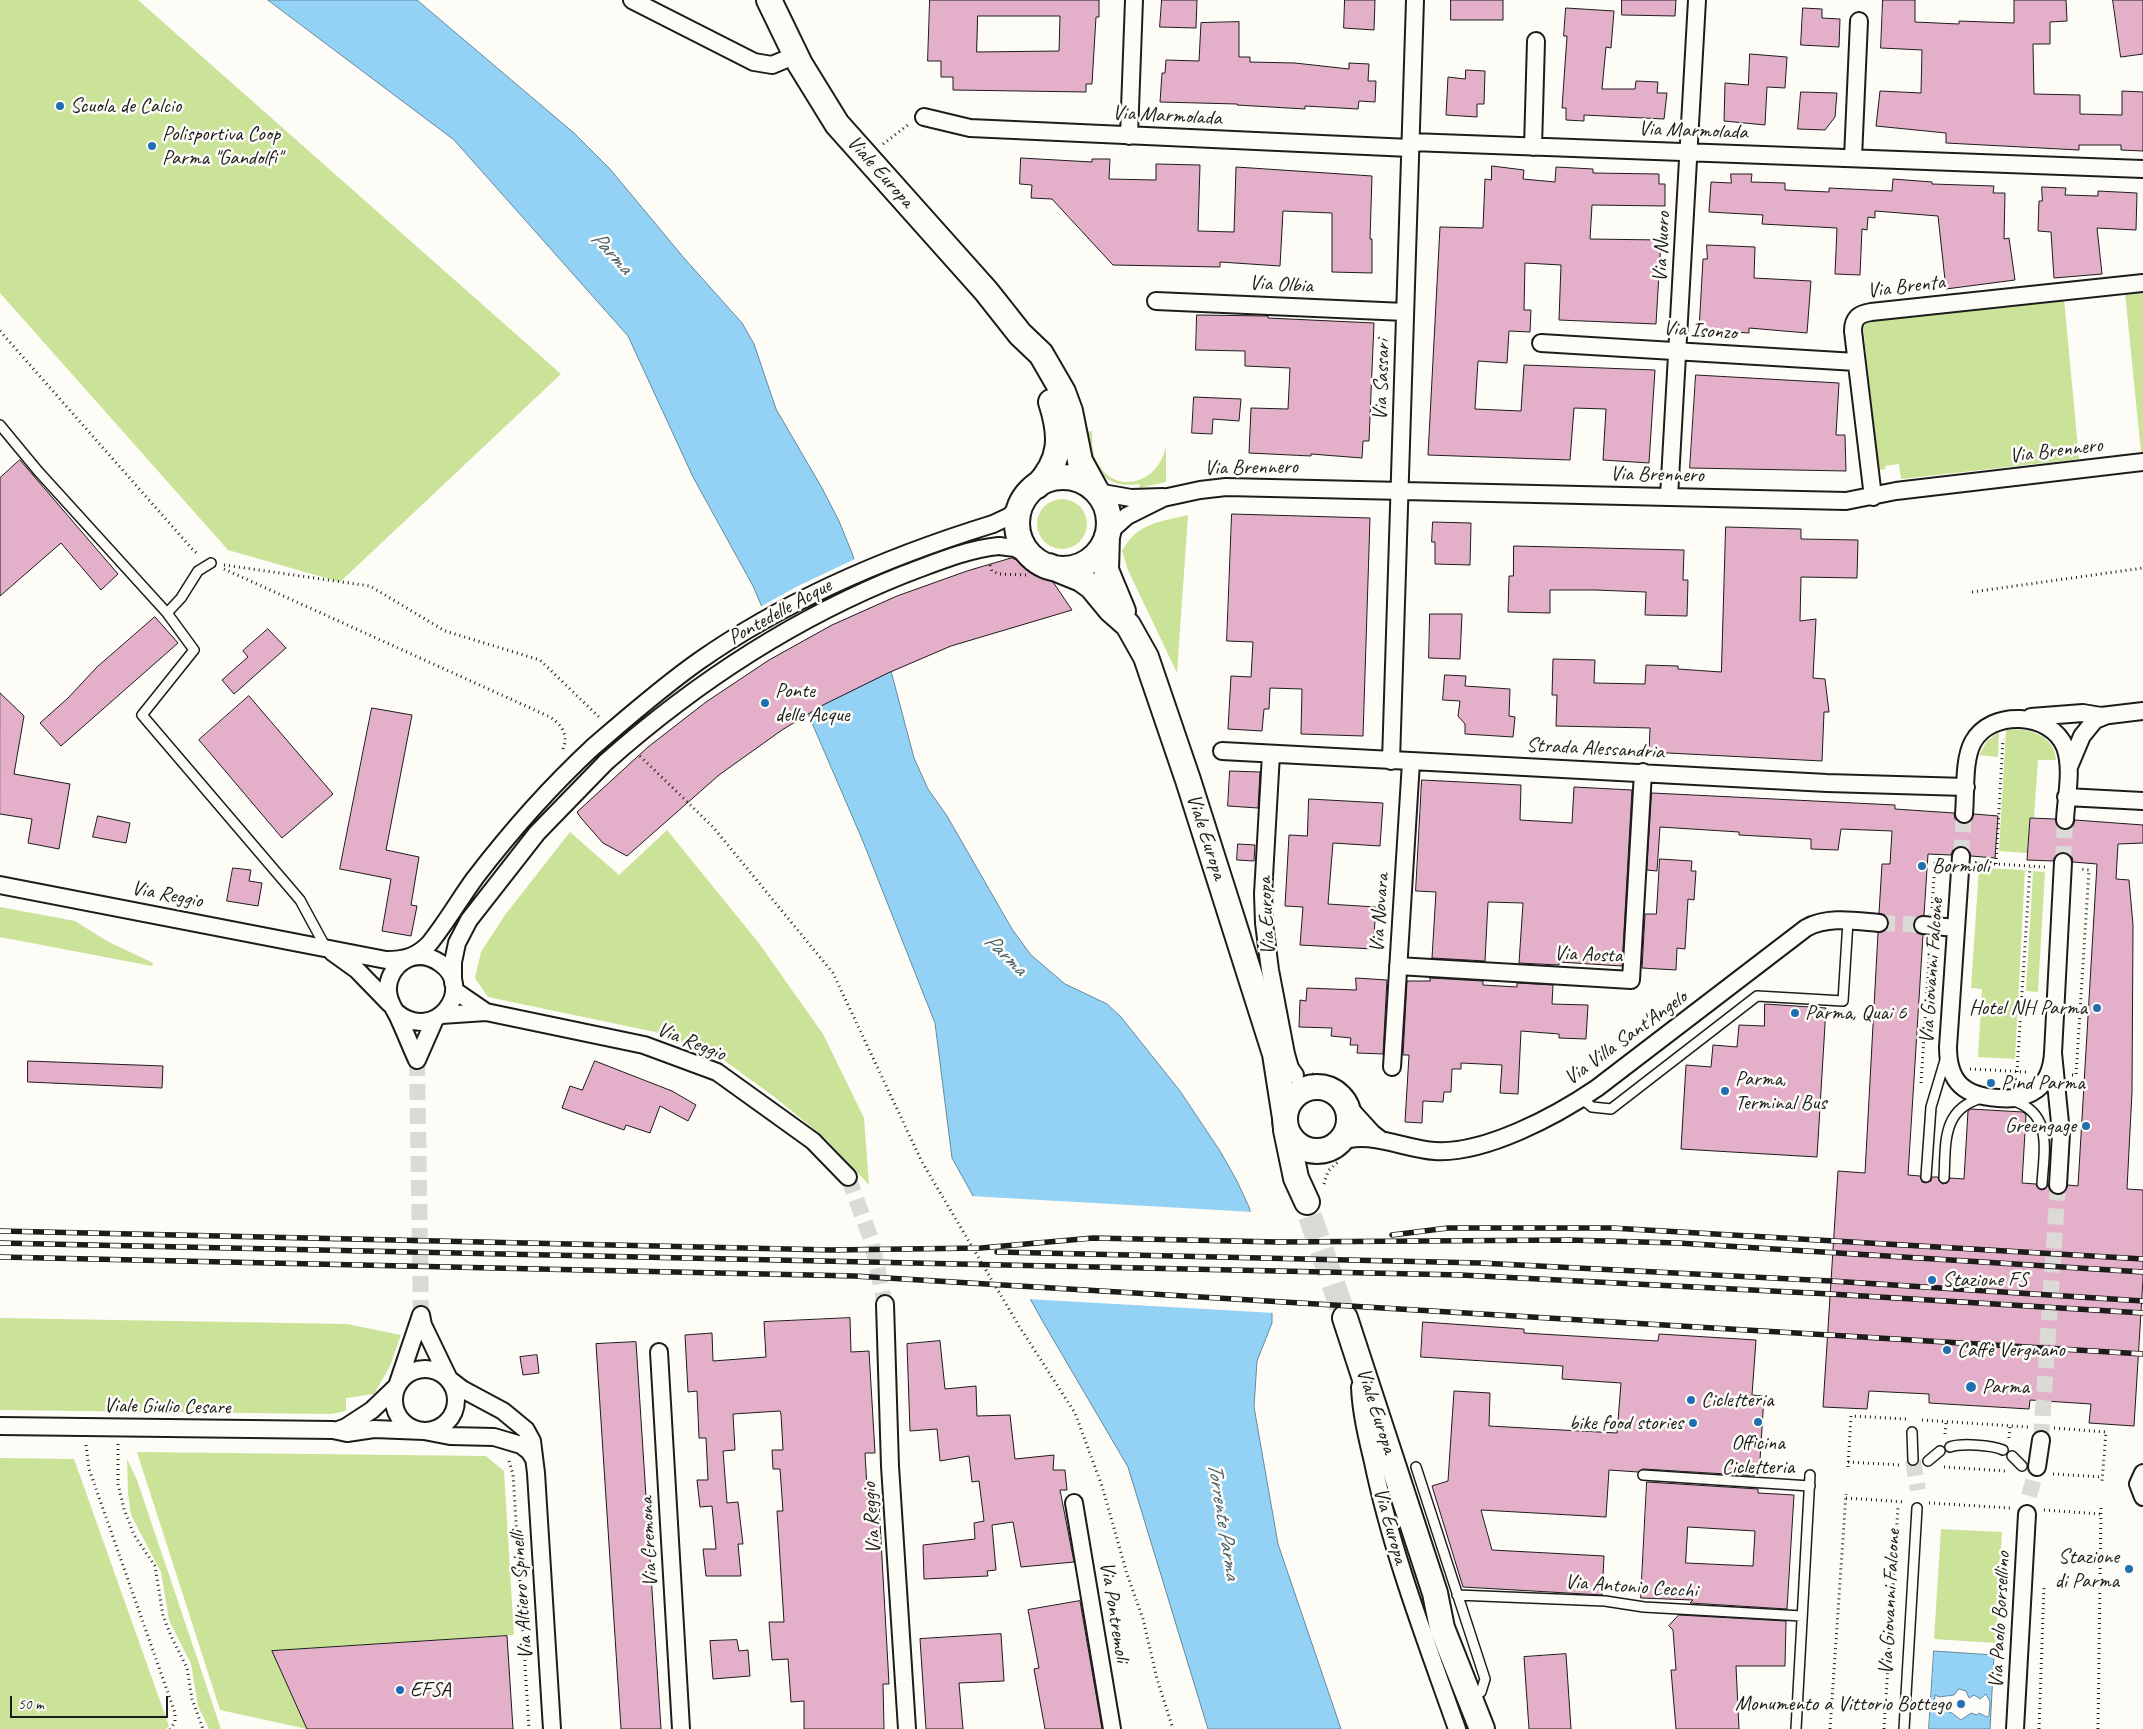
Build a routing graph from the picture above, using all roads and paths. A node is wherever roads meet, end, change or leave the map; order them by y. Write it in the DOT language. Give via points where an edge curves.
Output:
graph roads {
  1 [pos="632,0"];
  2 [pos="769,0"];
  3 [pos="1134,0"];
  4 [pos="1415,0"];
  5 [pos="1697,0"];
  6 [pos="1859,21"];
  7 [pos="1536,41"];
  8 [pos="796,56"];
  9 [pos="918,119"];
  10 [pos="1129,136"];
  11 [pos="1410,145"];
  12 [pos="1532,147"];
  13 [pos="878,148"];
  14 [pos="1688,152"];
  15 [pos="1853,158"];
  16 [pos="2143,169"];
  17 [pos="2143,283"];
  18 [pos="1156,301"];
  19 [pos="1405,312"];
  20 [pos="1014,327"];
  21 [pos="0,331"];
  22 [pos="1542,343"];
  23 [pos="1678,351"];
  24 [pos="1856,362"];
  25 [pos="0,425"];
  26 [pos="2143,462"];
  27 [pos="1037,486"];
  28 [pos="1400,491"];
  29 [pos="1096,492"];
  30 [pos="1167,496"];
  31 [pos="1669,497"];
  32 [pos="1872,497"];
  33 [pos="1021,504"];
  34 [pos="1108,532"];
  35 [pos="211,563"];
  36 [pos="989,564"];
  37 [pos="1037,566"];
  38 [pos="2143,568"];
  39 [pos="1972,592"];
  40 [pos="167,613"];
  41 [pos="1128,624"];
  42 [pos="2143,711"];
  43 [pos="2105,716"];
  44 [pos="2016,720"];
  45 [pos="605,722"];
  46 [pos="2004,733"];
  47 [pos="634,750"];
  48 [pos="1222,751"];
  49 [pos="561,753"];
  50 [pos="1271,754"];
  51 [pos="1391,761"];
  52 [pos="1411,762"];
  53 [pos="1644,772"];
  54 [pos="2068,775"];
  55 [pos="1966,787"];
  56 [pos="2066,796"];
  57 [pos="2143,801"];
  58 [pos="1964,814"];
  59 [pos="2065,820"];
  60 [pos="1961,860"];
  61 [pos="1996,864"];
  62 [pos="2058,865"];
  63 [pos="2030,866"];
  64 [pos="2089,870"];
  65 [pos="0,885"];
  66 [pos="1848,921"];
  67 [pos="1879,922"];
  68 [pos="1929,926"];
  69 [pos="1956,928"];
  70 [pos="326,948"];
  71 [pos="407,960"];
  72 [pos="1398,966"];
  73 [pos="454,987"];
  74 [pos="394,1008"];
  75 [pos="486,1012"];
  76 [pos="438,1017"];
  77 [pos="1948,1047"];
  78 [pos="2053,1053"];
  79 [pos="1275,1054"];
  80 [pos="1392,1067"];
  81 [pos="1966,1069"];
  82 [pos="2000,1071"];
  83 [pos="2017,1072"];
  84 [pos="2033,1073"];
  85 [pos="1295,1075"];
  86 [pos="2069,1075"];
  87 [pos="2000,1076"];
  88 [pos="1921,1086"];
  89 [pos="1334,1094"];
  90 [pos="1581,1098"];
  91 [pos="1998,1098"];
  92 [pos="1285,1121"];
  93 [pos="1381,1140"];
  94 [pos="1334,1145"];
  95 [pos="848,1177"];
  96 [pos="1926,1177"];
  97 [pos="1944,1178"];
  98 [pos="2050,1184"];
  99 [pos="885,1304"];
  100 [pos="1345,1318"];
  101 [pos="1353,1343"];
  102 [pos="659,1352"];
  103 [pos="448,1379"];
  104 [pos="398,1386"];
  105 [pos="1908,1419"];
  106 [pos="1918,1420"];
  107 [pos="0,1426"];
  108 [pos="118,1427"];
  109 [pos="2029,1427"];
  110 [pos="333,1430"];
  111 [pos="424,1431"];
  112 [pos="1912,1432"];
  113 [pos="2044,1434"];
  114 [pos="92,1442"];
  115 [pos="1950,1443"];
  116 [pos="109,1446"];
  117 [pos="118,1446"];
  118 [pos="125,1446"];
  119 [pos="2003,1446"];
  120 [pos="1940,1451"];
  121 [pos="2012,1456"];
  122 [pos="507,1458"];
  123 [pos="534,1459"];
  124 [pos="1928,1461"];
  125 [pos="1848,1462"];
  126 [pos="1909,1463"];
  127 [pos="1416,1467"];
  128 [pos="1848,1467"];
  129 [pos="1944,1467"];
  130 [pos="2035,1469"];
  131 [pos="2007,1471"];
  132 [pos="2143,1473"];
  133 [pos="1643,1475"];
  134 [pos="1810,1475"];
  135 [pos="2103,1477"];
  136 [pos="2102,1482"];
  137 [pos="1810,1486"];
  138 [pos="2143,1497"];
  139 [pos="1074,1502"];
  140 [pos="1919,1504"];
  141 [pos="1898,1506"];
  142 [pos="2101,1508"];
  143 [pos="2027,1511"];
  144 [pos="2100,1514"];
  145 [pos="2044,1582"];
  146 [pos="1446,1594"];
  147 [pos="1802,1616"];
  148 [pos="170,1729"];
  149 [pos="203,1729"];
  150 [pos="529,1729"];
  151 [pos="552,1729"];
  152 [pos="681,1729"];
  153 [pos="907,1729"];
  154 [pos="1112,1729"];
  155 [pos="1173,1729"];
  156 [pos="1457,1729"];
  157 [pos="1482,1729"];
  158 [pos="1498,1729"];
  159 [pos="1796,1729"];
  160 [pos="1830,1729"];
  161 [pos="1884,1729"];
  162 [pos="1904,1729"];
  163 [pos="2015,1729"];
  164 [pos="2039,1729"];
  165 [pos="2098,1729"];
  1 -- 8 [label="street" via="754,62 772,65"];
  2 -- 8 [label="main road, Viale Europa"];
  3 -- 10 [label="street"];
  4 -- 11 [label="street, Via Sassari"];
  5 -- 14 [label="street, Via Nuoro"];
  6 -- 15 [label="street"];
  7 -- 12 [label="street"];
  8 -- 20 [label="main road, Viale Europa" via="844,133 986,290"];
  9 -- 10 [label="street, Via Marmolada" via="970,128"];
  9 -- 13 [label="path"];
  10 -- 11 [label="street, Via Marmolada"];
  11 -- 12 [label="street, Via Marmolada"];
  11 -- 19 [label="street, Via Sassari"];
  12 -- 14 [label="street, Via Marmolada"];
  14 -- 15 [label="street, Via Marmolada"];
  14 -- 23 [label="street, Via Nuoro"];
  15 -- 16 [label="street, Via Marmolada"];
  17 -- 24 [label="street, Via Brenta" via="1863,313 1853,324"];
  18 -- 19 [label="street, Via Olbia"];
  19 -- 28 [label="street, Via Sassari"];
  20 -- 27 [label="main road, Viale Europa" via="1046,389 1056,422 1056,459"];
  20 -- 29 [label="main road, Viale Europa" via="1041,354 1057,380 1070,411 1080,461"];
  21 -- 35 [label="path" via="193,550"];
  22 -- 23 [label="street, Via Isonzo"];
  23 -- 24 [label="street, Via Isonzo"];
  23 -- 31 [label="street, Via Nuoro"];
  24 -- 32 [label="street, Via Brenta"];
  25 -- 40 [label="lane"];
  26 -- 32 [label="street, Via Brennero" via="1896,491"];
  27 -- 29 [label="main road" via="1052,479 1068,478 1083,482"];
  27 -- 33 [label="main road"];
  28 -- 30 [label="street, Via Brennero" via="1236,486"];
  28 -- 31 [label="street, Via Brennero"];
  28 -- 51 [label="street, Via Sassari"];
  29 -- 30 [label="street, Via Brennero" via="1131,498"];
  29 -- 34 [label="main road" via="1108,512"];
  30 -- 34 [label="street, Via Brennero" via="1127,516"];
  31 -- 32 [label="street, Via Brennero" via="1846,500"];
  33 -- 37 [label="main road" via="1017,520 1019,536"];
  33 -- 71 [label="street, bridge" via="1010,516 994,524 886,560 839,580 774,614 680,675 593,747 553,786 476,878 429,944"];
  34 -- 37 [label="main road" via="1103,545 1089,561 1070,568"];
  34 -- 41 [label="main road, Viale Europa" via="1106,570"];
  35 -- 40 [label="lane" via="198,571"];
  35 -- 45 [label="path" via="370,586 445,631 540,660"];
  35 -- 49 [label="path" via="550,717 562,727 565,736"];
  36 -- 37 [label="path" via="992,571 1000,574"];
  37 -- 41 [label="main road, Viale Europa" via="1081,579 1092,586 1111,610"];
  37 -- 73 [label="street, Pontedelle Acque, bridge" via="1015,548 999,546 966,553 899,576 797,625 697,687 606,762 537,833 470,920 457,943 453,962"];
  38 -- 39 [label="path"];
  40 -- 70 [label="lane" via="194,650 142,715 300,900"];
  41 -- 79 [label="main road, Viale Europa" via="1150,666"];
  42 -- 43 [label="street"];
  43 -- 44 [label="street" via="2084,713"];
  43 -- 54 [label="street" via="2095,720 2080,739"];
  44 -- 54 [label="street" via="2037,722 2060,737 2067,754"];
  44 -- 55 [label="street" via="1995,722 1974,740 1968,756"];
  46 -- 61 [label="path"];
  47 -- 155 [label="path" via="713,827 833,973 922,1162 1019,1326 1075,1413 1102,1486"];
  48 -- 50 [label="street, Strada Alessandria"];
  50 -- 51 [label="street, Strada Alessandria"];
  50 -- 85 [label="street, Via Europa" via="1264,923 1286,1054"];
  51 -- 52 [label="street, Strada Alessandria"];
  52 -- 53 [label="street, Strada Alessandria"];
  52 -- 72 [label="street, Via Novara"];
  53 -- 55 [label="street, Strada Alessandria"];
  53 -- 72 [label="street, Via Aosta" via="1631,980"];
  54 -- 56 [label="street"];
  55 -- 58 [label="street"];
  56 -- 57 [label="street"];
  56 -- 59 [label="street"];
  60 -- 61 [label="path"];
  60 -- 68 [label="path" via="1935,861"];
  60 -- 69 [label="street, Via Giovanni Falcone"];
  61 -- 63 [label="path"];
  62 -- 63 [label="path"];
  62 -- 78 [label="street"];
  63 -- 83 [label="path"];
  64 -- 86 [label="path" via="2076,1076"];
  65 -- 70 [label="street, Via Reggio"];
  66 -- 67 [label="street, Via Villa Sant'Angelo"];
  66 -- 90 [label="street, Via Villa Sant'Angelo" via="1816,923 1806,928"];
  66 -- 90 [label="lane" via="1843,1001 1757,996 1611,1108 1592,1107"];
  68 -- 69 [label="street"];
  68 -- 88 [label="path"];
  69 -- 77 [label="street, Via Giovanni Falcone"];
  70 -- 71 [label="street, Via Reggio" via="386,960"];
  70 -- 74 [label="street, Via Reggio" via="357,970"];
  71 -- 73 [label="street, Via Reggio" via="421,956 436,960 448,970"];
  71 -- 74 [label="street" via="395,969 388,983 389,998"];
  72 -- 80 [label="street, Via Novara"];
  73 -- 75 [label="street, Via Reggio"];
  73 -- 76 [label="street" via="450,1004"];
  74 -- 76 [label="street, Via Reggio" via="415,1022"];
  74 -- 76 [label="street" via="417,1060"];
  75 -- 76 [label="street, Via Reggio"];
  75 -- 95 [label="street, Via Reggio" via="644,1044 717,1072 813,1141"];
  77 -- 91 [label="street" via="1949,1064 1956,1080 1970,1092"];
  77 -- 96 [label="lane, Via Giovanni Falcone" via="1931,1107"];
  78 -- 91 [label="street" via="2051,1070 2041,1086 2026,1096"];
  78 -- 98 [label="street" via="2061,1132"];
  79 -- 85 [label="main road" via="1279,1063"];
  79 -- 92 [label="main road"];
  81 -- 82 [label="path"];
  82 -- 83 [label="path"];
  82 -- 87 [label="path"];
  83 -- 84 [label="path"];
  85 -- 89 [label="main road"];
  89 -- 92 [label="main road" via="1310,1088 1298,1093 1288,1104"];
  89 -- 93 [label="street, Via Villa Sant'Angelo"];
  89 -- 94 [label="main road" via="1349,1120 1345,1133"];
  90 -- 93 [label="street, Via Villa Sant'Angelo" via="1528,1127 1462,1149 1415,1150"];
  91 -- 97 [label="lane" via="1972,1101 1952,1118 1946,1135"];
  91 -- 98 [label="lane" via="2023,1104 2037,1116 2045,1141"];
  92 -- 94 [label="main road" via="1291,1136 1306,1149 1319,1150"];
  92 -- 94 [label="main road" via="1296,1178 1308,1209 1308,1178"];
  93 -- 94 [label="street, Via Villa Sant'Angelo" via="1353,1139"];
  99 -- 153 [label="street, Via Reggio" via="890,1466"];
  100 -- 101 [label="main road, Via Europa"];
  101 -- 146 [label="main road, Viale Europa"];
  101 -- 156 [label="street, Via Europa" via="1362,1409 1380,1496"];
  102 -- 152 [label="street, Via Cremona"];
  103 -- 104 [label="street" via="432,1369 418,1370 406,1375"];
  103 -- 104 [label="street" via="421,1315"];
  103 -- 111 [label="street" via="457,1397 455,1410 443,1425"];
  103 -- 123 [label="street, Via Altiero Spinelli" via="519,1422 530,1437"];
  104 -- 110 [label="street" via="372,1410 346,1427"];
  104 -- 111 [label="street" via="394,1399 397,1413 405,1424"];
  105 -- 125 [label="path" via="1850,1416"];
  106 -- 109 [label="path"];
  107 -- 108 [label="street, Viale Giulio Cesare"];
  108 -- 110 [label="street, Viale Giulio Cesare"];
  108 -- 117 [label="path"];
  110 -- 111 [label="street, Viale Giulio Cesare" via="347,1433 374,1429"];
  111 -- 123 [label="street" via="506,1439 526,1448"];
  112 -- 126 [label="lane"];
  113 -- 130 [label="street"];
  113 -- 135 [label="path" via="2106,1432"];
  114 -- 148 [label="path" via="86,1442 89,1469 175,1713 175,1722"];
  115 -- 119 [label="lane"];
  116 -- 117 [label="path"];
  117 -- 118 [label="path"];
  117 -- 149 [label="path" via="118,1484 124,1509 134,1535 155,1566 163,1616 187,1668 192,1699"];
  120 -- 124 [label="lane"];
  121 -- 130 [label="lane"];
  122 -- 150 [label="path" via="513,1474"];
  123 -- 151 [label="street, Via Altiero Spinelli"];
  125 -- 126 [label="path"];
  125 -- 128 [label="path"];
  127 -- 146 [label="lane"];
  129 -- 131 [label="path"];
  130 -- 135 [label="path"];
  132 -- 138 [label="street" via="2138,1484"];
  133 -- 137 [label="lane"];
  134 -- 137 [label="lane"];
  135 -- 136 [label="path"];
  137 -- 147 [label="lane"];
  139 -- 154 [label="street, Via Pontremoli"];
  140 -- 143 [label="path"];
  140 -- 160 [label="path" via="1846,1496"];
  140 -- 162 [label="lane, Via Giovanni Falcone"];
  141 -- 161 [label="path"];
  142 -- 144 [label="path"];
  143 -- 144 [label="path"];
  143 -- 163 [label="street, Via Paolo Borsellino"];
  144 -- 165 [label="path"];
  145 -- 164 [label="path"];
  146 -- 147 [label="lane, Via Antonio Cecchi" via="1605,1601 1644,1607"];
  146 -- 157 [label="main road" via="1442,1628"];
  146 -- 158 [label="main road" via="1452,1621"];
  147 -- 159 [label="lane"];
}
